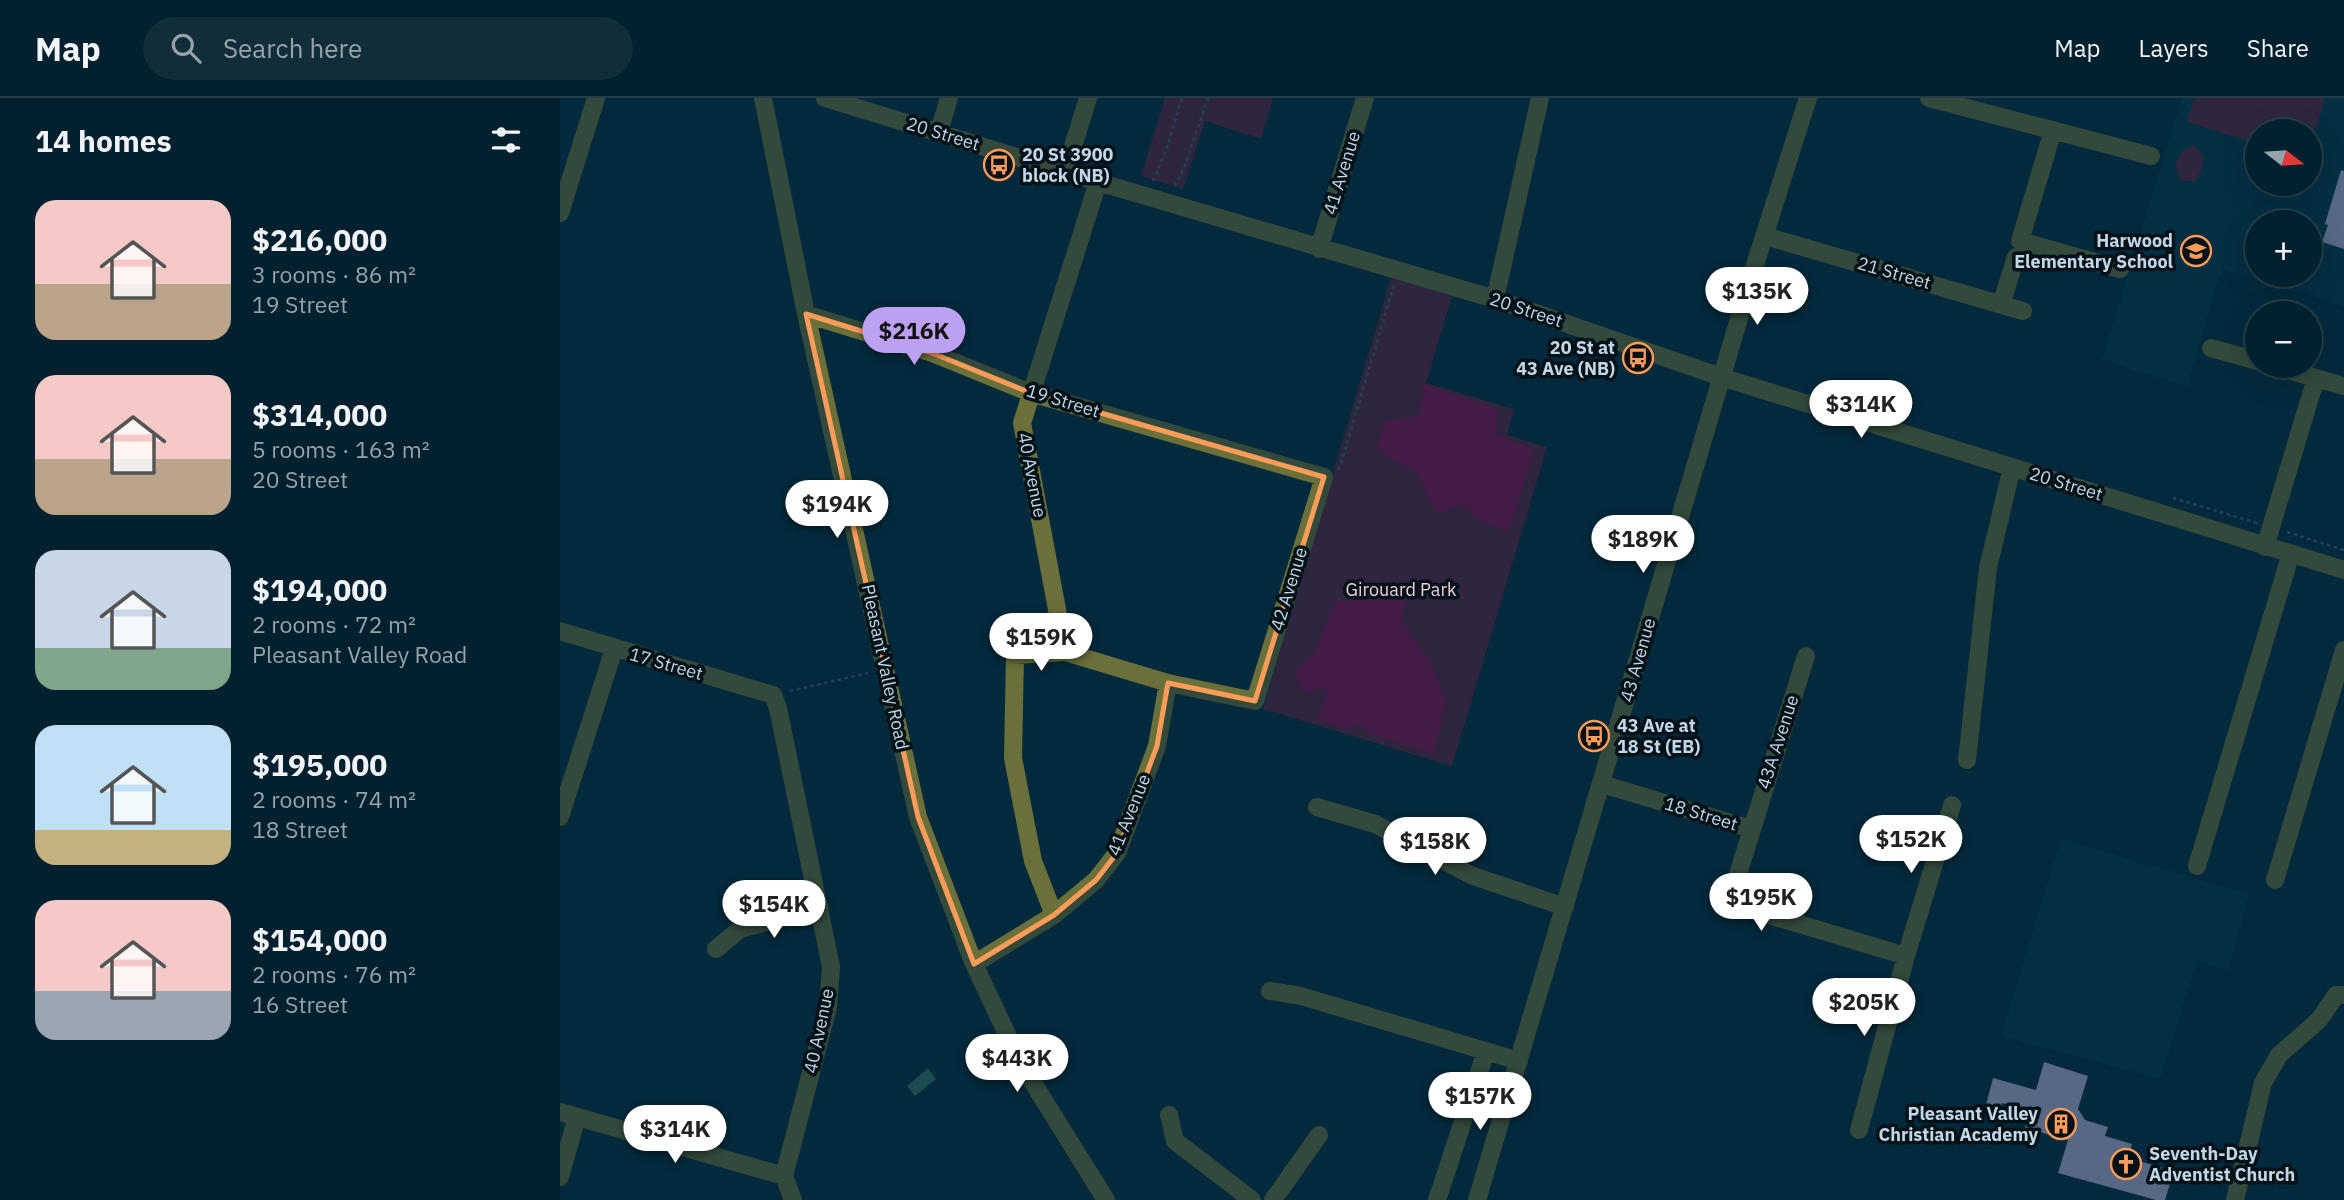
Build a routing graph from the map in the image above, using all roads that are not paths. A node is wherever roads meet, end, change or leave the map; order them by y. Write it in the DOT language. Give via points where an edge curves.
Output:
graph roads {
  1 [pos="596,98"];
  2 [pos="763,98"];
  3 [pos="825,98"];
  4 [pos="949,98"];
  5 [pos="1088,98"];
  6 [pos="1365,98"];
  7 [pos="1540,98"];
  8 [pos="1808,98"];
  9 [pos="1929,98"];
  10 [pos="2053,130"];
  11 [pos="939,132"];
  12 [pos="2151,156"];
  13 [pos="1066,172"];
  14 [pos="1098,182"];
  15 [pos="560,213"];
  16 [pos="1765,236"];
  17 [pos="1319,249"];
  18 [pos="2016,257"];
  19 [pos="2120,269"];
  20 [pos="1495,299"];
  21 [pos="2001,305"];
  22 [pos="2023,311"];
  23 [pos="806,314"];
  24 [pos="2211,348"];
  25 [pos="2245,357"];
  26 [pos="1721,377"];
  27 [pos="2316,378"];
  28 [pos="2344,386"];
  29 [pos="1031,393"];
  30 [pos="2012,467"];
  31 [pos="1324,477"];
  32 [pos="2265,547"];
  33 [pos="2291,553"];
  34 [pos="2344,570"];
  35 [pos="560,631"];
  36 [pos="614,649"];
  37 [pos="2344,650"];
  38 [pos="1065,652"];
  39 [pos="1806,656"];
  40 [pos="1168,682"];
  41 [pos="773,695"];
  42 [pos="1967,760"];
  43 [pos="1602,784"];
  44 [pos="1952,805"];
  45 [pos="1317,807"];
  46 [pos="560,817"];
  47 [pos="1751,829"];
  48 [pos="2197,866"];
  49 [pos="2275,880"];
  50 [pos="1565,907"];
  51 [pos="820,908"];
  52 [pos="1054,915"];
  53 [pos="716,949"];
  54 [pos="1906,956"];
  55 [pos="974,964"];
  56 [pos="1270,991"];
  57 [pos="2344,995"];
  58 [pos="1486,1051"];
  59 [pos="1519,1061"];
  60 [pos="568,1115"];
  61 [pos="1169,1115"];
  62 [pos="1859,1130"];
  63 [pos="1319,1135"];
  64 [pos="784,1175"];
  65 [pos="560,1177"];
  66 [pos="793,1200"];
  67 [pos="1106,1200"];
  68 [pos="1252,1200"];
  69 [pos="1273,1200"];
  70 [pos="1437,1200"];
  71 [pos="1477,1200"];
  72 [pos="2235,1200"];
  1 -- 15 [label="street"];
  2 -- 23 [label="street, Pleasant Valley Road"];
  3 -- 11 [label="street, 20 Street"];
  4 -- 11 [label="street"];
  5 -- 13 [label="street"];
  6 -- 17 [label="street, 41 Avenue"];
  7 -- 20 [label="street"];
  8 -- 16 [label="street, 43 Avenue"];
  9 -- 10 [label="street"];
  10 -- 12 [label="street"];
  10 -- 19 [label="street" via="2020,241"];
  11 -- 13 [label="street, 20 Street"];
  13 -- 14 [label="street, 20 Street"];
  14 -- 17 [label="street, 20 Street"];
  14 -- 29 [label="street, 40 Avenue"];
  16 -- 21 [label="street, 21 Street"];
  16 -- 26 [label="street, 43 Avenue"];
  17 -- 20 [label="street, 20 Street"];
  18 -- 21 [label="street"];
  20 -- 26 [label="street, 20 Street"];
  21 -- 22 [label="street, 21 Street"];
  23 -- 29 [label="street, 19 Street" via="932,353"];
  23 -- 55 [label="street, Pleasant Valley Road" via="918,817"];
  24 -- 25 [label="street"];
  26 -- 30 [label="street, 20 Street"];
  26 -- 43 [label="street, 43 Avenue"];
  27 -- 28 [label="street"];
  27 -- 32 [label="street"];
  29 -- 31 [label="street, 19 Street"];
  29 -- 38 [label="street, 40 Avenue" via="1022,423"];
  30 -- 32 [label="street, 20 Street"];
  30 -- 42 [label="street" via="1988,568"];
  31 -- 40 [label="street, 42 Avenue" via="1255,701"];
  32 -- 33 [label="street, 20 Street"];
  33 -- 34 [label="street, 20 Street"];
  33 -- 48 [label="street"];
  35 -- 36 [label="street, 17 Street"];
  36 -- 41 [label="street, 17 Street"];
  36 -- 46 [label="street"];
  37 -- 49 [label="street"];
  38 -- 40 [label="street"];
  38 -- 52 [label="street" via="1015,655 1013,758 1033,861"];
  39 -- 47 [label="street, 43A Avenue"];
  40 -- 52 [label="street, 41 Avenue" via="1157,746 1117,853 1096,880"];
  41 -- 51 [label="street, 40 Avenue"];
  43 -- 47 [label="street, 18 Street"];
  43 -- 50 [label="street, 43 Avenue"];
  44 -- 54 [label="street"];
  45 -- 50 [label="street" via="1375,824 1473,876"];
  47 -- 54 [label="street, 18 Street" via="1729,903"];
  50 -- 59 [label="street, 43 Avenue"];
  51 -- 53 [label="street" via="740,929"];
  51 -- 64 [label="street, 40 Avenue" via="831,967 828,1007"];
  52 -- 55 [label="street, 41 Avenue"];
  54 -- 62 [label="street"];
  55 -- 67 [label="street, Pleasant Valley Road" via="1020,1062"];
  56 -- 58 [label="street"];
  57 -- 72 [label="street" via="2336,995 2319,1020 2279,1055 2263,1083"];
  58 -- 59 [label="street"];
  58 -- 70 [label="street"];
  59 -- 71 [label="street, 43 Avenue"];
  60 -- 64 [label="street"];
  60 -- 65 [label="street"];
  61 -- 68 [label="street" via="1175,1141"];
  63 -- 69 [label="street"];
  64 -- 66 [label="street"];
}
